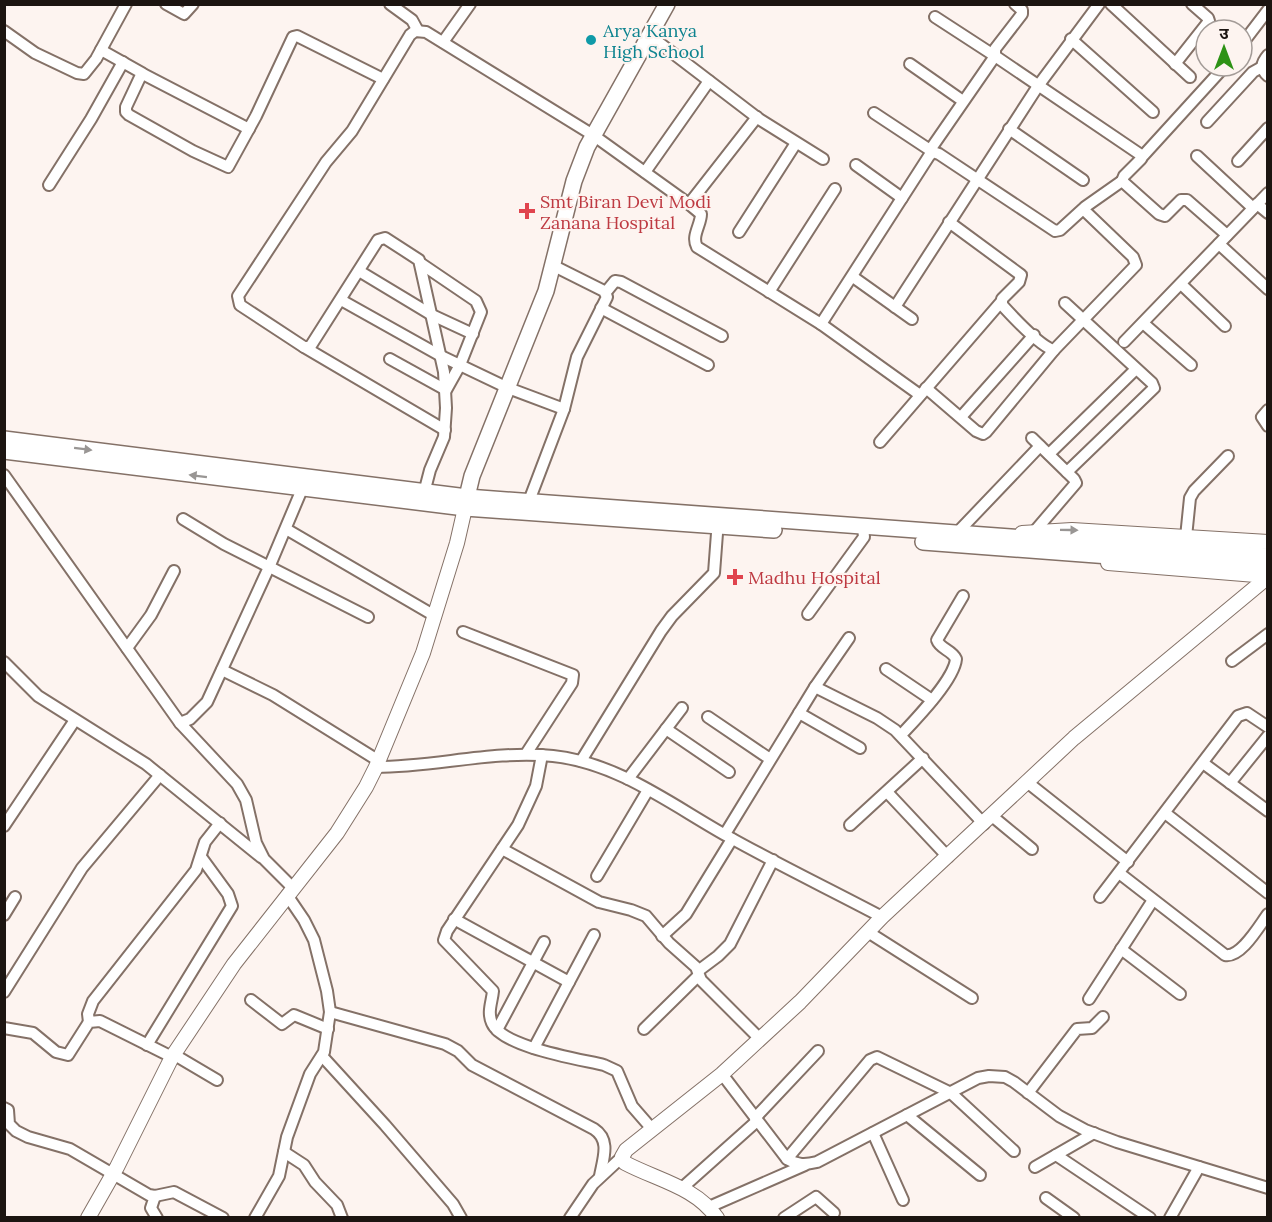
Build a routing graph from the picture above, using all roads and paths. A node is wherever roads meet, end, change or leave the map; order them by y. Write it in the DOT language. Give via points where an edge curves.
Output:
graph roads {
  1 [pos="126,4"];
  2 [pos="166,4"];
  3 [pos="194,4"];
  4 [pos="390,4"];
  5 [pos="470,4"];
  6 [pos="667,4"];
  7 [pos="1099,4"];
  8 [pos="1111,4"];
  9 [pos="1192,4"];
  10 [pos="1022,7"];
  11 [pos="1268,9"];
  12 [pos="935,17"];
  13 [pos="1254,28"];
  14 [pos="4,31"];
  15 [pos="418,31"];
  16 [pos="649,35"];
  17 [pos="1071,39"];
  18 [pos="443,42"];
  19 [pos="101,50"];
  20 [pos="1268,55"];
  21 [pos="995,56"];
  22 [pos="123,62"];
  23 [pos="910,64"];
  24 [pos="1175,64"];
  25 [pos="1265,72"];
  26 [pos="143,75"];
  27 [pos="1190,77"];
  28 [pos="1214,78"];
  29 [pos="384,79"];
  30 [pos="709,81"];
  31 [pos="1038,86"];
  32 [pos="963,101"];
  33 [pos="1152,112"];
  34 [pos="874,113"];
  35 [pos="757,117"];
  36 [pos="1206,122"];
  37 [pos="1268,128"];
  38 [pos="249,129"];
  39 [pos="1009,129"];
  40 [pos="593,135"];
  41 [pos="796,143"];
  42 [pos="932,151"];
  43 [pos="1197,156"];
  44 [pos="1142,157"];
  45 [pos="823,159"];
  46 [pos="1238,161"];
  47 [pos="856,165"];
  48 [pos="645,172"];
  49 [pos="976,179"];
  50 [pos="1083,180"];
  51 [pos="1122,181"];
  52 [pos="49,185"];
  53 [pos="835,189"];
  54 [pos="1268,193"];
  55 [pos="902,198"];
  56 [pos="689,204"];
  57 [pos="1255,206"];
  58 [pos="1083,208"];
  59 [pos="1268,213"];
  60 [pos="949,222"];
  61 [pos="739,232"];
  62 [pos="1227,235"];
  63 [pos="1220,244"];
  64 [pos="420,263"];
  65 [pos="554,266"];
  66 [pos="359,271"];
  67 [pos="853,277"];
  68 [pos="1181,284"];
  69 [pos="1268,289"];
  70 [pos="606,292"];
  71 [pos="769,292"];
  72 [pos="341,300"];
  73 [pos="1001,302"];
  74 [pos="1065,303"];
  75 [pos="896,307"];
  76 [pos="601,308"];
  77 [pos="432,315"];
  78 [pos="912,319"];
  79 [pos="1083,320"];
  80 [pos="1143,323"];
  81 [pos="821,324"];
  82 [pos="1225,326"];
  83 [pos="472,334"];
  84 [pos="1034,335"];
  85 [pos="722,336"];
  86 [pos="1124,342"];
  87 [pos="304,347"];
  88 [pos="1054,350"];
  89 [pos="441,356"];
  90 [pos="390,359"];
  91 [pos="460,365"];
  92 [pos="708,365"];
  93 [pos="1191,365"];
  94 [pos="1136,369"];
  95 [pos="508,388"];
  96 [pos="446,390"];
  97 [pos="923,391"];
  98 [pos="564,409"];
  99 [pos="1268,410"];
  100 [pos="960,417"];
  101 [pos="1268,426"];
  102 [pos="445,430"];
  103 [pos="4,439"];
  104 [pos="880,442"];
  105 [pos="4,451"];
  106 [pos="1049,454"];
  107 [pos="1228,456"];
  108 [pos="1067,472"];
  109 [pos="4,475"];
  110 [pos="305,483"];
  111 [pos="424,493"];
  112 [pos="529,501"];
  113 [pos="466,502"];
  114 [pos="622,513"];
  115 [pos="183,519"];
  116 [pos="718,521"];
  117 [pos="286,529"];
  118 [pos="863,532"];
  119 [pos="1034,532"];
  120 [pos="956,534"];
  121 [pos="932,537"];
  122 [pos="1186,537"];
  123 [pos="989,542"];
  124 [pos="1268,542"];
  125 [pos="1062,547"];
  126 [pos="1268,556"];
  127 [pos="270,566"];
  128 [pos="1268,568"];
  129 [pos="174,571"];
  130 [pos="1268,577"];
  131 [pos="963,596"];
  132 [pos="808,614"];
  133 [pos="435,616"];
  134 [pos="368,617"];
  135 [pos="464,632"];
  136 [pos="1268,634"];
  137 [pos="849,638"];
  138 [pos="127,648"];
  139 [pos="1232,661"];
  140 [pos="4,663"];
  141 [pos="886,669"];
  142 [pos="222,670"];
  143 [pos="815,687"];
  144 [pos="932,700"];
  145 [pos="682,708"];
  146 [pos="799,713"];
  147 [pos="708,717"];
  148 [pos="75,720"];
  149 [pos="180,723"];
  150 [pos="1268,728"];
  151 [pos="666,729"];
  152 [pos="901,735"];
  153 [pos="1268,736"];
  154 [pos="860,748"];
  155 [pos="526,754"];
  156 [pos="542,755"];
  157 [pos="923,758"];
  158 [pos="770,759"];
  159 [pos="581,761"];
  160 [pos="1203,763"];
  161 [pos="378,764"];
  162 [pos="729,772"];
  163 [pos="160,775"];
  164 [pos="628,780"];
  165 [pos="1027,782"];
  166 [pos="1230,783"];
  167 [pos="648,790"];
  168 [pos="887,792"];
  169 [pos="1268,811"];
  170 [pos="1166,813"];
  171 [pos="988,820"];
  172 [pos="220,823"];
  173 [pos="850,825"];
  174 [pos="4,826"];
  175 [pos="728,836"];
  176 [pos="502,849"];
  177 [pos="1032,849"];
  178 [pos="201,857"];
  179 [pos="948,857"];
  180 [pos="264,859"];
  181 [pos="773,860"];
  182 [pos="1128,862"];
  183 [pos="1119,873"];
  184 [pos="597,876"];
  185 [pos="290,892"];
  186 [pos="1268,892"];
  187 [pos="15,897"];
  188 [pos="1100,897"];
  189 [pos="1153,900"];
  190 [pos="1268,914"];
  191 [pos="4,915"];
  192 [pos="882,917"];
  193 [pos="454,919"];
  194 [pos="868,932"];
  195 [pos="594,935"];
  196 [pos="662,936"];
  197 [pos="544,942"];
  198 [pos="1121,950"];
  199 [pos="532,963"];
  200 [pos="698,974"];
  201 [pos="569,982"];
  202 [pos="4,992"];
  203 [pos="1180,994"];
  204 [pos="972,998"];
  205 [pos="1089,999"];
  206 [pos="251,1000"];
  207 [pos="330,1012"];
  208 [pos="1103,1017"];
  209 [pos="89,1022"];
  210 [pos="4,1028"];
  211 [pos="328,1029"];
  212 [pos="644,1029"];
  213 [pos="496,1030"];
  214 [pos="760,1039"];
  215 [pos="147,1045"];
  216 [pos="534,1048"];
  217 [pos="819,1051"];
  218 [pos="173,1056"];
  219 [pos="322,1056"];
  220 [pos="722,1074"];
  221 [pos="217,1080"];
  222 [pos="951,1093"];
  223 [pos="1028,1093"];
  224 [pos="4,1108"];
  225 [pos="907,1115"];
  226 [pos="756,1119"];
  227 [pos="652,1129"];
  228 [pos="873,1133"];
  229 [pos="1095,1133"];
  230 [pos="1014,1151"];
  231 [pos="284,1152"];
  232 [pos="1056,1155"];
  233 [pos="622,1157"];
  234 [pos="787,1159"];
  235 [pos="806,1165"];
  236 [pos="1035,1167"];
  237 [pos="1199,1167"];
  238 [pos="112,1175"];
  239 [pos="980,1175"];
  240 [pos="600,1176"];
  241 [pos="682,1188"];
  242 [pos="1268,1188"];
  243 [pos="155,1196"];
  244 [pos="1046,1198"];
  245 [pos="903,1200"];
  246 [pos="713,1212"];
  247 [pos="834,1213"];
  248 [pos="88,1218"];
  249 [pos="157,1218"];
  250 [pos="223,1218"];
  251 [pos="255,1218"];
  252 [pos="342,1218"];
  253 [pos="461,1218"];
  254 [pos="570,1218"];
  255 [pos="784,1218"];
  256 [pos="1074,1218"];
  257 [pos="1150,1218"];
  258 [pos="1170,1218"];
  1 -- 19 [label="street"];
  2 -- 3 [label="street" via="184,14"];
  4 -- 15 [label="street" via="412,20"];
  5 -- 18 [label="street"];
  6 -- 16 [label="main road"];
  7 -- 17 [label="street"];
  8 -- 24 [label="street"];
  9 -- 24 [label="street" via="1209,21"];
  10 -- 21 [label="street"];
  11 -- 13 [label="street"];
  12 -- 21 [label="street"];
  14 -- 19 [label="street" via="35,53 81,75"];
  15 -- 18 [label="street"];
  15 -- 29 [label="street" via="410,35"];
  16 -- 30 [label="street"];
  16 -- 40 [label="main road"];
  17 -- 31 [label="street"];
  17 -- 33 [label="street"];
  18 -- 40 [label="street"];
  19 -- 22 [label="street"];
  20 -- 25 [label="street" via="1263,62"];
  21 -- 31 [label="street"];
  21 -- 32 [label="street"];
  22 -- 26 [label="street"];
  22 -- 52 [label="street"];
  23 -- 32 [label="street"];
  24 -- 27 [label="street"];
  25 -- 36 [label="street" via="1253,72"];
  26 -- 38 [label="street"];
  26 -- 38 [label="street" via="126,112 193,151 228,167"];
  28 -- 44 [label="street"];
  29 -- 38 [label="street" via="295,36"];
  29 -- 87 [label="street" via="238,296 240,305"];
  30 -- 35 [label="street"];
  30 -- 48 [label="street"];
  31 -- 39 [label="street"];
  31 -- 44 [label="street"];
  32 -- 42 [label="street"];
  34 -- 42 [label="street"];
  35 -- 41 [label="street"];
  35 -- 56 [label="street"];
  37 -- 46 [label="street"];
  39 -- 49 [label="street"];
  39 -- 50 [label="street"];
  40 -- 48 [label="street"];
  40 -- 65 [label="main road" via="574,181"];
  41 -- 45 [label="street"];
  41 -- 61 [label="street"];
  42 -- 49 [label="street"];
  42 -- 55 [label="street"];
  43 -- 57 [label="street"];
  44 -- 51 [label="street"];
  47 -- 55 [label="street"];
  48 -- 56 [label="street"];
  49 -- 58 [label="street" via="1055,231"];
  49 -- 60 [label="street"];
  51 -- 58 [label="street"];
  51 -- 62 [label="street" via="1162,216 1181,200 1187,200"];
  53 -- 71 [label="street"];
  54 -- 57 [label="street"];
  55 -- 67 [label="street"];
  56 -- 71 [label="street" via="701,214 695,237 697,247"];
  57 -- 59 [label="street"];
  57 -- 62 [label="street"];
  58 -- 79 [label="street" via="1136,261 1132,270"];
  60 -- 73 [label="street" via="1021,275"];
  60 -- 75 [label="street"];
  62 -- 63 [label="street"];
  63 -- 68 [label="street"];
  63 -- 69 [label="street"];
  64 -- 66 [label="street" via="415,256 382,238"];
  64 -- 77 [label="street"];
  64 -- 83 [label="street" via="479,304 481,312"];
  65 -- 70 [label="street"];
  65 -- 95 [label="main road"];
  66 -- 72 [label="street"];
  66 -- 77 [label="street"];
  67 -- 75 [label="street"];
  67 -- 81 [label="street"];
  68 -- 80 [label="street"];
  68 -- 82 [label="street"];
  70 -- 76 [label="street"];
  70 -- 85 [label="street" via="615,281 621,282"];
  71 -- 81 [label="street"];
  72 -- 87 [label="street" via="312,346"];
  72 -- 89 [label="street"];
  73 -- 84 [label="street"];
  73 -- 97 [label="street"];
  74 -- 79 [label="street"];
  75 -- 78 [label="street"];
  76 -- 92 [label="street"];
  76 -- 98 [label="street" via="576,357"];
  77 -- 83 [label="street"];
  77 -- 89 [label="street"];
  79 -- 88 [label="street"];
  79 -- 94 [label="street"];
  80 -- 86 [label="street"];
  80 -- 93 [label="street"];
  81 -- 97 [label="street"];
  83 -- 91 [label="street"];
  84 -- 88 [label="street"];
  84 -- 100 [label="street"];
  87 -- 102 [label="street"];
  88 -- 100 [label="street" via="986,432 979,434"];
  89 -- 91 [label="street"];
  89 -- 96 [label="street"];
  90 -- 96 [label="street"];
  91 -- 95 [label="street"];
  91 -- 96 [label="street"];
  94 -- 106 [label="street"];
  94 -- 108 [label="street" via="1153,385 1152,392"];
  95 -- 98 [label="street"];
  95 -- 113 [label="main road" via="476,465"];
  96 -- 102 [label="street"];
  97 -- 100 [label="street"];
  97 -- 104 [label="street"];
  98 -- 112 [label="street"];
  99 -- 101 [label="street" via="1262,417"];
  102 -- 111 [label="street"];
  103 -- 110 [label="main road, one-way"];
  110 -- 105 [label="main road, one-way"];
  106 -- 108 [label="street"];
  106 -- 120 [label="street" via="1036,442"];
  107 -- 122 [label="street" via="1190,498"];
  108 -- 119 [label="street" via="1075,487"];
  109 -- 138 [label="street"];
  110 -- 111 [label="main road"];
  110 -- 113 [label="main road"];
  110 -- 117 [label="street"];
  111 -- 113 [label="main road"];
  112 -- 113 [label="main road"];
  112 -- 114 [label="main road"];
  113 -- 114 [label="main road"];
  113 -- 133 [label="street"];
  114 -- 116 [label="main road"];
  115 -- 127 [label="street"];
  116 -- 118 [label="main road"];
  116 -- 159 [label="street" via="714,573 661,631"];
  117 -- 127 [label="street"];
  117 -- 133 [label="street"];
  118 -- 121 [label="main road"];
  118 -- 132 [label="street"];
  119 -- 122 [label="street, one-way" via="1072,530"];
  119 -- 123 [label="street"];
  120 -- 121 [label="main road"];
  120 -- 123 [label="main road"];
  121 -- 123 [label="main road"];
  122 -- 124 [label="street"];
  123 -- 125 [label="main road"];
  123 -- 130 [label="street" via="1034,558"];
  125 -- 126 [label="main road"];
  125 -- 128 [label="main road"];
  127 -- 134 [label="street"];
  127 -- 142 [label="street"];
  129 -- 138 [label="street" via="151,615"];
  130 -- 165 [label="street" via="1074,738"];
  131 -- 144 [label="street" via="937,640 954,655 956,663"];
  133 -- 161 [label="street"];
  135 -- 155 [label="street" via="573,675 573,683"];
  136 -- 139 [label="street"];
  137 -- 143 [label="street"];
  138 -- 149 [label="street"];
  140 -- 148 [label="street" via="38,696"];
  141 -- 144 [label="street"];
  142 -- 149 [label="street" via="207,702"];
  142 -- 161 [label="street" via="273,695"];
  143 -- 146 [label="street"];
  143 -- 152 [label="street" via="877,718"];
  144 -- 152 [label="street"];
  145 -- 151 [label="street"];
  146 -- 154 [label="street"];
  146 -- 158 [label="street"];
  147 -- 158 [label="street"];
  148 -- 163 [label="street"];
  148 -- 174 [label="street"];
  149 -- 180 [label="street" via="242,791"];
  150 -- 160 [label="street" via="1242,713"];
  151 -- 162 [label="street"];
  151 -- 164 [label="street"];
  152 -- 157 [label="street"];
  153 -- 166 [label="street"];
  155 -- 156 [label="street"];
  155 -- 161 [label="street" via="399,767"];
  156 -- 159 [label="street"];
  156 -- 176 [label="street" via="531,800"];
  157 -- 168 [label="street"];
  157 -- 171 [label="street"];
  158 -- 175 [label="street"];
  159 -- 164 [label="street"];
  160 -- 166 [label="street"];
  160 -- 170 [label="street"];
  161 -- 185 [label="street" via="349,817"];
  163 -- 172 [label="street"];
  163 -- 202 [label="street" via="82,868"];
  164 -- 167 [label="street"];
  165 -- 171 [label="street"];
  165 -- 182 [label="street"];
  166 -- 169 [label="street"];
  167 -- 175 [label="street"];
  167 -- 184 [label="street"];
  168 -- 173 [label="street"];
  168 -- 179 [label="street"];
  170 -- 182 [label="street"];
  170 -- 186 [label="street"];
  171 -- 177 [label="street"];
  171 -- 179 [label="street"];
  172 -- 178 [label="street" via="205,842"];
  172 -- 180 [label="street"];
  175 -- 181 [label="street"];
  175 -- 196 [label="street" via="686,914"];
  176 -- 193 [label="street"];
  176 -- 196 [label="street" via="599,902 639,912"];
  178 -- 209 [label="street" via="196,870 93,1001"];
  178 -- 215 [label="street" via="228,894 232,906"];
  179 -- 192 [label="street"];
  180 -- 185 [label="street"];
  181 -- 192 [label="street"];
  181 -- 200 [label="street" via="730,944"];
  182 -- 183 [label="street"];
  183 -- 188 [label="street"];
  183 -- 189 [label="street"];
  185 -- 207 [label="street" via="314,940"];
  185 -- 218 [label="street" via="234,964"];
  187 -- 191 [label="street"];
  189 -- 190 [label="street" via="1230,956 1238,953"];
  189 -- 198 [label="street"];
  192 -- 194 [label="street"];
  193 -- 199 [label="street"];
  193 -- 213 [label="street" via="444,940 493,991 490,1016"];
  194 -- 204 [label="street"];
  194 -- 214 [label="street"];
  195 -- 201 [label="street"];
  196 -- 200 [label="street" via="693,964"];
  197 -- 199 [label="street"];
  198 -- 203 [label="street"];
  198 -- 205 [label="street"];
  199 -- 201 [label="street"];
  199 -- 213 [label="street"];
  200 -- 212 [label="street"];
  200 -- 214 [label="street"];
  201 -- 216 [label="street"];
  206 -- 211 [label="street" via="282,1024 294,1015"];
  207 -- 211 [label="street"];
  207 -- 240 [label="street" via="445,1044 472,1065 600,1133 605,1142"];
  208 -- 223 [label="street" via="1092,1028 1077,1029"];
  209 -- 210 [label="street" via="68,1055 56,1052 33,1033"];
  209 -- 215 [label="street" via="100,1022"];
  211 -- 219 [label="street"];
  213 -- 216 [label="street"];
  214 -- 220 [label="street"];
  215 -- 218 [label="street"];
  216 -- 227 [label="street" via="617,1071 632,1106"];
  217 -- 226 [label="street"];
  218 -- 221 [label="street"];
  218 -- 238 [label="street"];
  219 -- 231 [label="street" via="310,1074"];
  219 -- 253 [label="street" via="400,1142"];
  220 -- 226 [label="street"];
  220 -- 227 [label="street"];
  222 -- 223 [label="street" via="989,1076 1005,1077"];
  222 -- 225 [label="street"];
  222 -- 230 [label="street"];
  222 -- 234 [label="street" via="881,1058 873,1058"];
  223 -- 229 [label="street" via="1059,1116"];
  224 -- 238 [label="street" via="16,1131 65,1147"];
  225 -- 228 [label="street"];
  225 -- 239 [label="street"];
  226 -- 234 [label="street"];
  226 -- 241 [label="street"];
  227 -- 233 [label="street"];
  228 -- 235 [label="street"];
  228 -- 245 [label="street"];
  229 -- 232 [label="street"];
  229 -- 237 [label="street"];
  231 -- 251 [label="street" via="279,1176"];
  231 -- 252 [label="street" via="304,1165 337,1205"];
  232 -- 236 [label="street"];
  232 -- 257 [label="street"];
  233 -- 240 [label="street"];
  233 -- 241 [label="street" via="634,1168"];
  234 -- 235 [label="street"];
  235 -- 246 [label="street"];
  237 -- 242 [label="street"];
  237 -- 258 [label="street"];
  238 -- 243 [label="street"];
  238 -- 248 [label="street"];
  240 -- 254 [label="street"];
  241 -- 246 [label="street"];
  243 -- 249 [label="street" via="151,1208"];
  243 -- 250 [label="street" via="174,1192"];
  244 -- 256 [label="street"];
  247 -- 255 [label="street" via="816,1197"];
}
